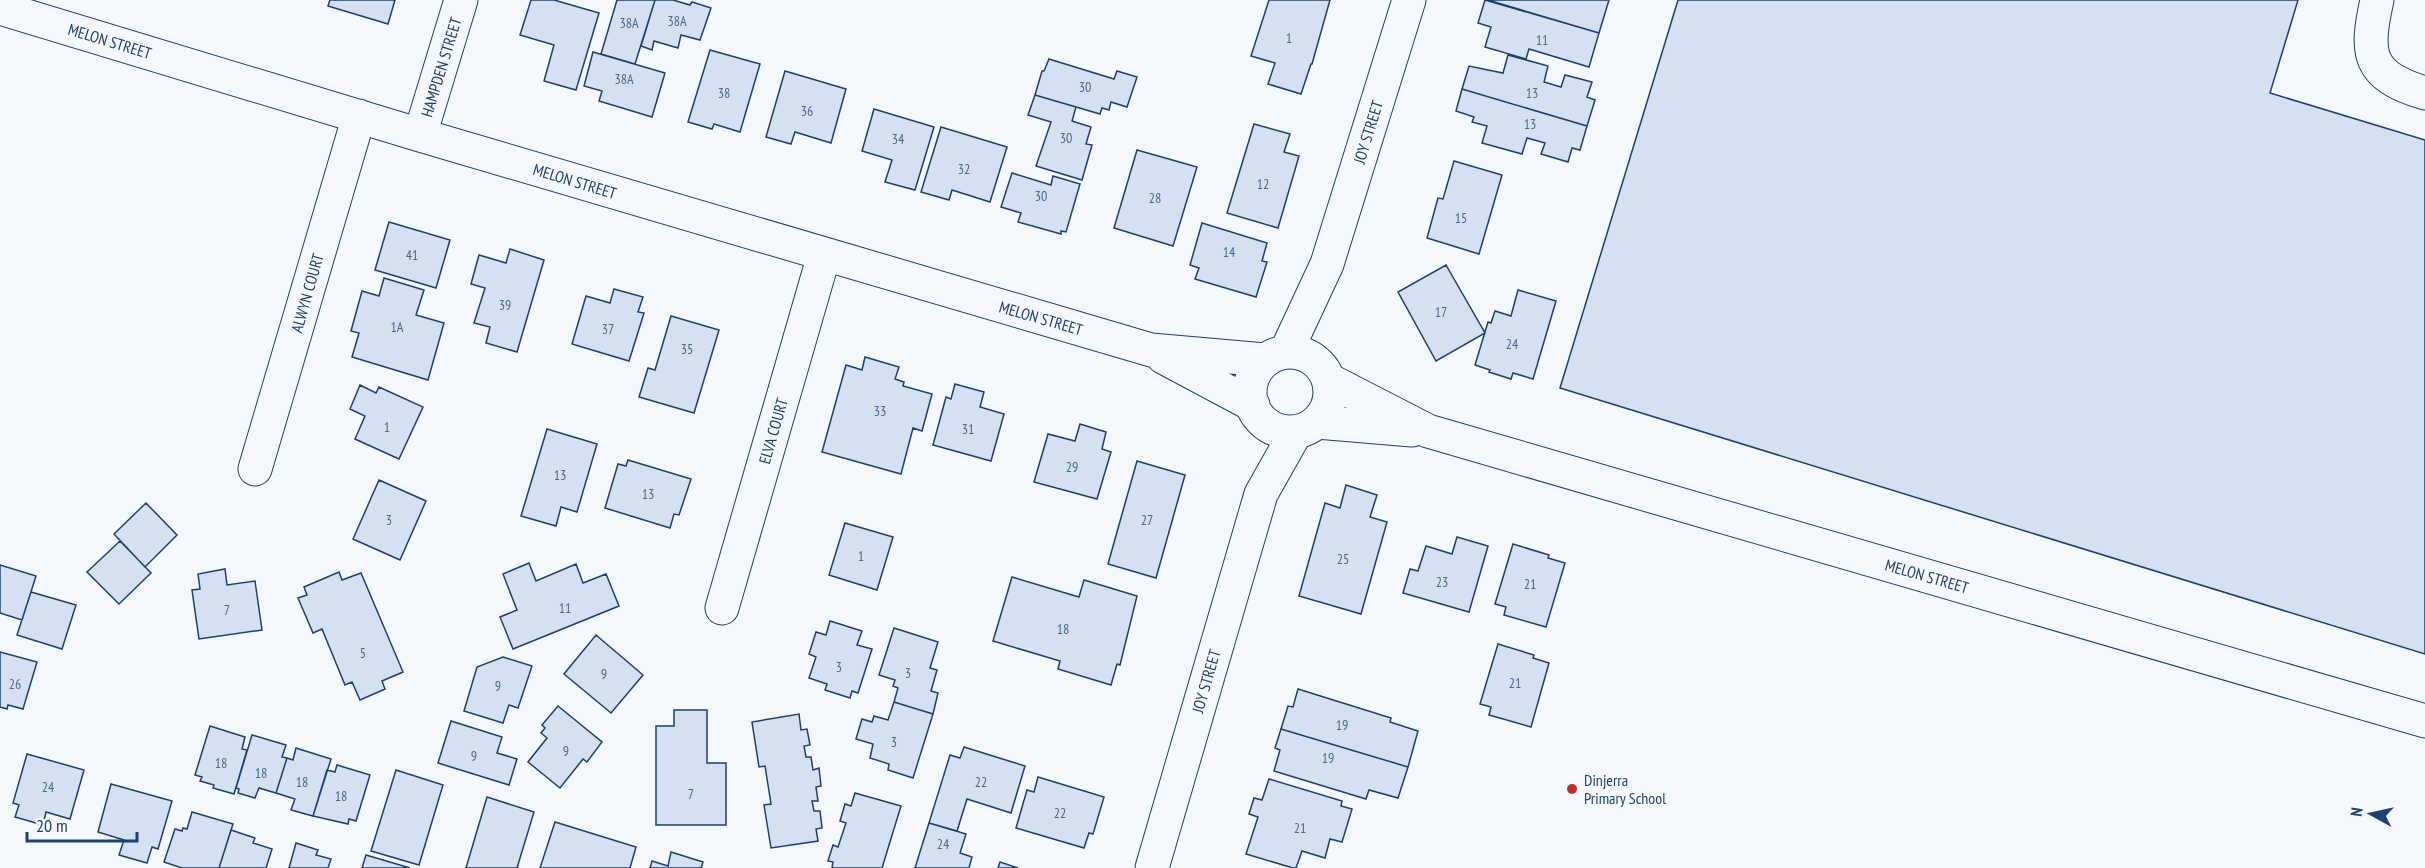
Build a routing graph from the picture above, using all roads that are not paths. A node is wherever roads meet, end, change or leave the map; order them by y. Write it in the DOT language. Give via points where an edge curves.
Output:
graph roads {
  1 [pos="461,0"];
  2 [pos="1409,0"];
  3 [pos="2377,0"];
  4 [pos="0,8"];
  5 [pos="2425,93"];
  6 [pos="359,116"];
  7 [pos="420,135"];
  8 [pos="824,255"];
  9 [pos="1327,264"];
  10 [pos="1151,350"];
  11 [pos="1275,356"];
  12 [pos="1323,371"];
  13 [pos="1259,414"];
  14 [pos="1306,427"];
  15 [pos="1428,431"];
  16 [pos="255,469"];
  17 [pos="1261,495"];
  18 [pos="722,608"];
  19 [pos="2425,721"];
  20 [pos="1152,868"];
  1 -- 7 [label="street, HAMPDEN STREET"];
  2 -- 9 [label="street, JOY STREET"];
  3 -- 5 [label="street" via="2370,50 2374,62 2393,81"];
  4 -- 6 [label="street, MELON STREET"];
  6 -- 7 [label="street, MELON STREET"];
  6 -- 16 [label="street, ALWYN COURT"];
  7 -- 8 [label="street, MELON STREET"];
  8 -- 10 [label="street, MELON STREET"];
  8 -- 18 [label="street, ELVA COURT"];
  9 -- 11 [label="street, JOY STREET"];
  9 -- 12 [label="street, JOY STREET"];
  10 -- 11 [label="street, MELON STREET"];
  10 -- 13 [label="street, MELON STREET"];
  11 -- 12 [label="street" via="1297,352"];
  11 -- 13 [label="street" via="1256,371 1251,384 1251,399"];
  12 -- 14 [label="street" via="1329,403"];
  12 -- 15 [label="street, MELON STREET"];
  13 -- 14 [label="street" via="1285,432"];
  13 -- 17 [label="street, JOY STREET"];
  14 -- 15 [label="street, MELON STREET"];
  14 -- 17 [label="street, JOY STREET"];
  15 -- 19 [label="street, MELON STREET"];
  17 -- 20 [label="street, JOY STREET"];
}
